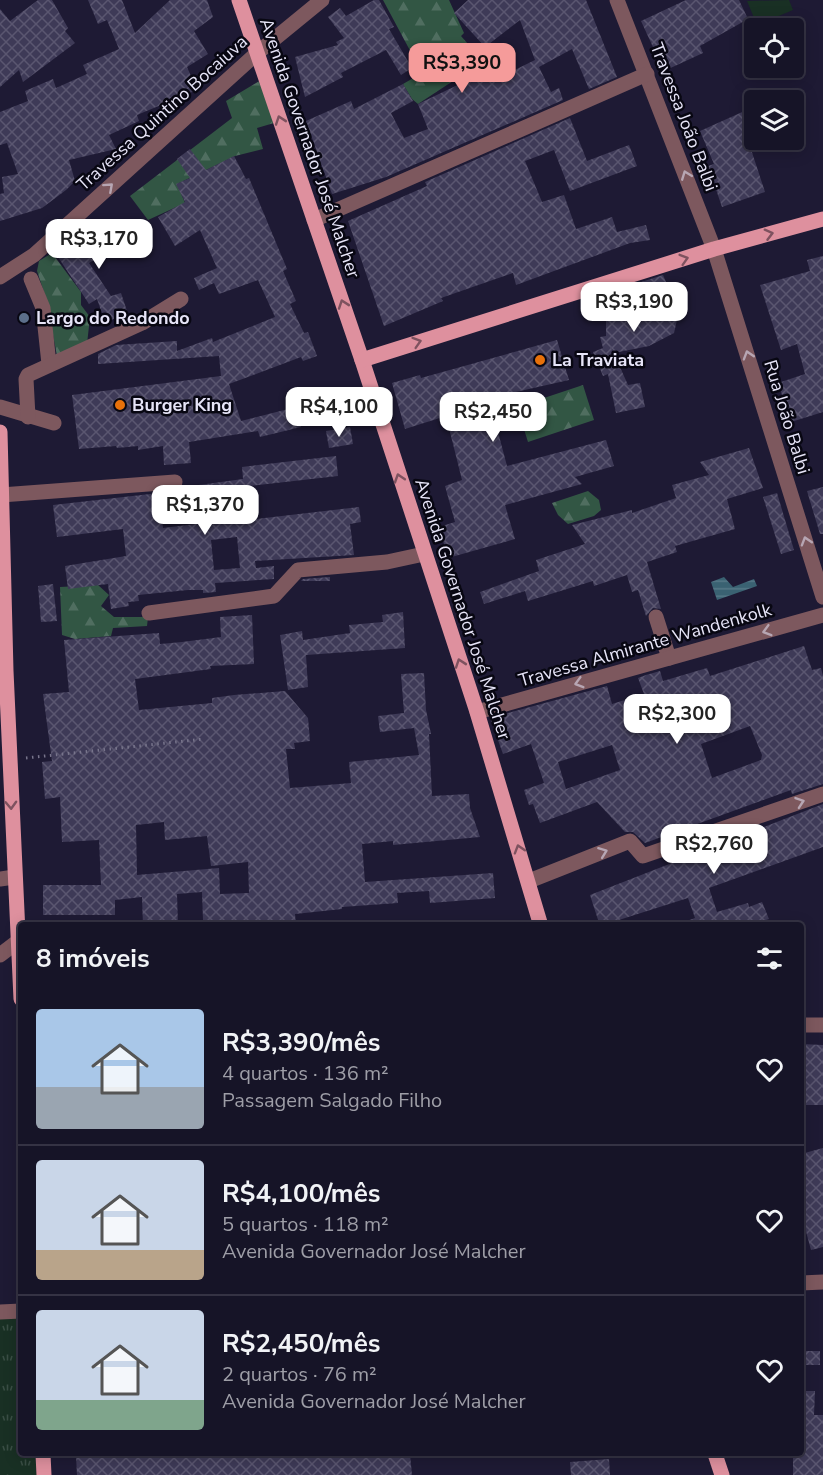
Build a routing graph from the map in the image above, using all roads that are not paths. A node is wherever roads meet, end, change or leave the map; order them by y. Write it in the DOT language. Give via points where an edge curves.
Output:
graph roads {
  1 [pos="239,0"];
  2 [pos="322,0"];
  3 [pos="622,2"];
  4 [pos="256,54"];
  5 [pos="647,74"];
  6 [pos="823,219"];
  7 [pos="315,220"];
  8 [pos="714,249"];
  9 [pos="0,277"];
  10 [pos="31,279"];
  11 [pos="181,299"];
  12 [pos="362,360"];
  13 [pos="49,364"];
  14 [pos="0,407"];
  15 [pos="28,417"];
  16 [pos="54,423"];
  17 [pos="0,432"];
  18 [pos="175,482"];
  19 [pos="2,495"];
  20 [pos="424,554"];
  21 [pos="823,597"];
  22 [pos="149,613"];
  23 [pos="823,615"];
  24 [pos="656,617"];
  25 [pos="669,658"];
  26 [pos="477,712"];
  27 [pos="823,794"];
  28 [pos="7,878"];
  29 [pos="529,881"];
  30 [pos="540,922"];
  31 [pos="18,930"];
  32 [pos="18,941"];
  33 [pos="0,955"];
  34 [pos="804,1025"];
  35 [pos="823,1025"];
  36 [pos="823,1282"];
  37 [pos="804,1283"];
  38 [pos="18,1311"];
  39 [pos="0,1312"];
  40 [pos="43,1456"];
  41 [pos="716,1456"];
  42 [pos="44,1475"];
  43 [pos="722,1475"];
  1 -- 4 [label="main road, Avenida Governador José Malcher"];
  2 -- 4 [label="street, Travessa Quintino Bocaiuva"];
  3 -- 5 [label="street, Travessa João Balbi"];
  7 -- 4 [label="main road, Avenida Governador José Malcher, one-way"];
  9 -- 4 [label="street, Travessa Quintino Bocaiuva, one-way" via="34,255"];
  5 -- 7 [label="street"];
  8 -- 5 [label="street, Travessa João Balbi, one-way"];
  8 -- 6 [label="main road, one-way"];
  12 -- 7 [label="main road, Avenida Governador José Malcher, one-way"];
  12 -- 8 [label="main road, one-way"];
  21 -- 8 [label="street, Rua João Balbi, one-way"];
  10 -- 13 [label="street" via="43,308"];
  11 -- 13 [label="street" via="142,323"];
  20 -- 12 [label="main road, Avenida Governador José Malcher, one-way"];
  13 -- 15 [label="street" via="26,380"];
  14 -- 15 [label="street"];
  15 -- 16 [label="street"];
  17 -- 19 [label="main road"];
  18 -- 19 [label="street"];
  19 -- 28 [label="main road, one-way" via="9,760"];
  20 -- 22 [label="street" via="387,562 298,570 274,596"];
  26 -- 20 [label="main road, Avenida Governador José Malcher, one-way"];
  23 -- 25 [label="street, Travessa Almirante Wandenkolk, one-way"];
  24 -- 25 [label="street"];
  25 -- 26 [label="street, Travessa Almirante Wandenkolk, one-way"];
  29 -- 26 [label="main road, Avenida Governador José Malcher, one-way"];
  29 -- 27 [label="street, one-way" via="630,841 643,856"];
  28 -- 31 [label="main road"];
  29 -- 30 [label="main road, Avenida Governador José Malcher"];
  32 -- 33 [label="street"];
  34 -- 35 [label="street"];
  36 -- 37 [label="street"];
  38 -- 39 [label="street"];
  40 -- 42 [label="main road"];
  41 -- 43 [label="main road"];
}
